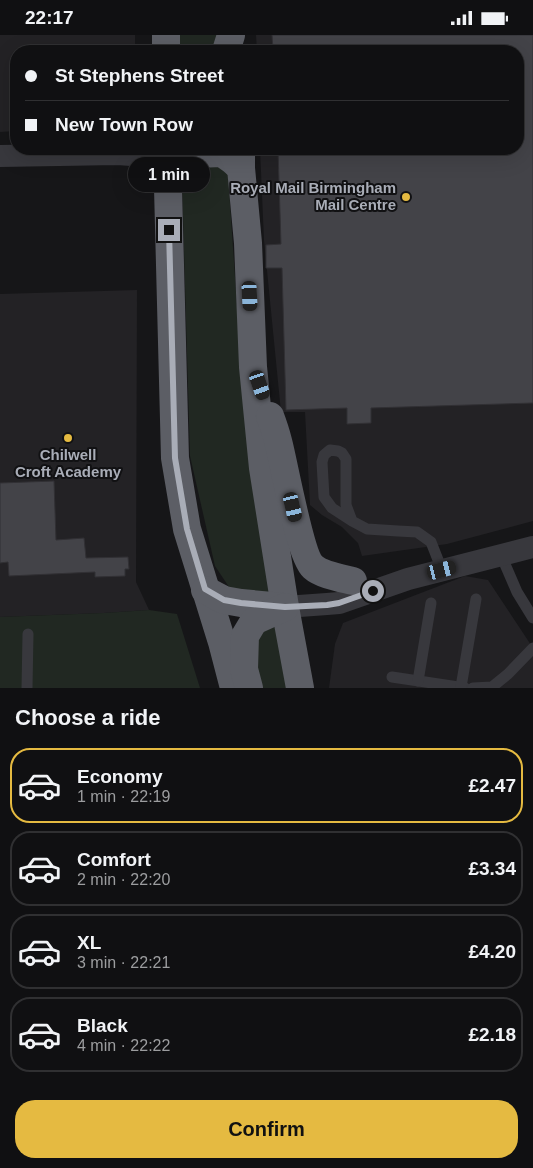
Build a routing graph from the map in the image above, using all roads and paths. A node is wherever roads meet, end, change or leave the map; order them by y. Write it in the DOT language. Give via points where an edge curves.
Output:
graph roads {
  1 [pos="58,155"];
  2 [pos="132,155"];
  3 [pos="152,155"];
  4 [pos="167,155"];
  5 [pos="231,155"];
  6 [pos="0,156"];
  7 [pos="253,367"];
  8 [pos="352,521"];
  9 [pos="533,547"];
  10 [pos="500,555"];
  11 [pos="442,570"];
  12 [pos="408,579"];
  13 [pos="353,581"];
  14 [pos="205,589"];
  15 [pos="476,599"];
  16 [pos="431,603"];
  17 [pos="285,607"];
  18 [pos="533,618"];
  19 [pos="28,634"];
  20 [pos="533,648"];
  21 [pos="392,677"];
  22 [pos="418,681"];
  23 [pos="461,687"];
  24 [pos="27,688"];
  25 [pos="234,688"];
  26 [pos="249,688"];
  27 [pos="300,688"];
  28 [pos="465,688"];
  29 [pos="473,688"];
  1 -- 6 [label="street"];
  2 -- 3 [label="street"];
  4 -- 14 [label="highway" via="175,458 187,529"];
  5 -- 7 [label="highway" via="248,243"];
  7 -- 13 [label="highway" via="278,439 308,561 332,576"];
  7 -- 17 [label="highway" via="263,468"];
  8 -- 8 [label="lane" via="332,508 324,497 322,462 330,451 338,451 346,459 346,505"];
  8 -- 11 [label="lane" via="367,529 417,532 431,542"];
  9 -- 10 [label="street"];
  10 -- 11 [label="street"];
  10 -- 18 [label="lane" via="516,592"];
  11 -- 12 [label="street"];
  12 -- 13 [label="street"];
  12 -- 17 [label="street" via="339,603"];
  13 -- 17 [label="street" via="320,588"];
  14 -- 17 [label="highway" via="224,600"];
  14 -- 25 [label="highway"];
  15 -- 23 [label="lane"];
  16 -- 22 [label="lane"];
  17 -- 26 [label="highway" via="254,621 245,636 244,669"];
  17 -- 27 [label="highway"];
  19 -- 24 [label="lane"];
  20 -- 29 [label="lane" via="492,687"];
  21 -- 22 [label="lane"];
  22 -- 23 [label="lane"];
  23 -- 28 [label="lane"];
}
